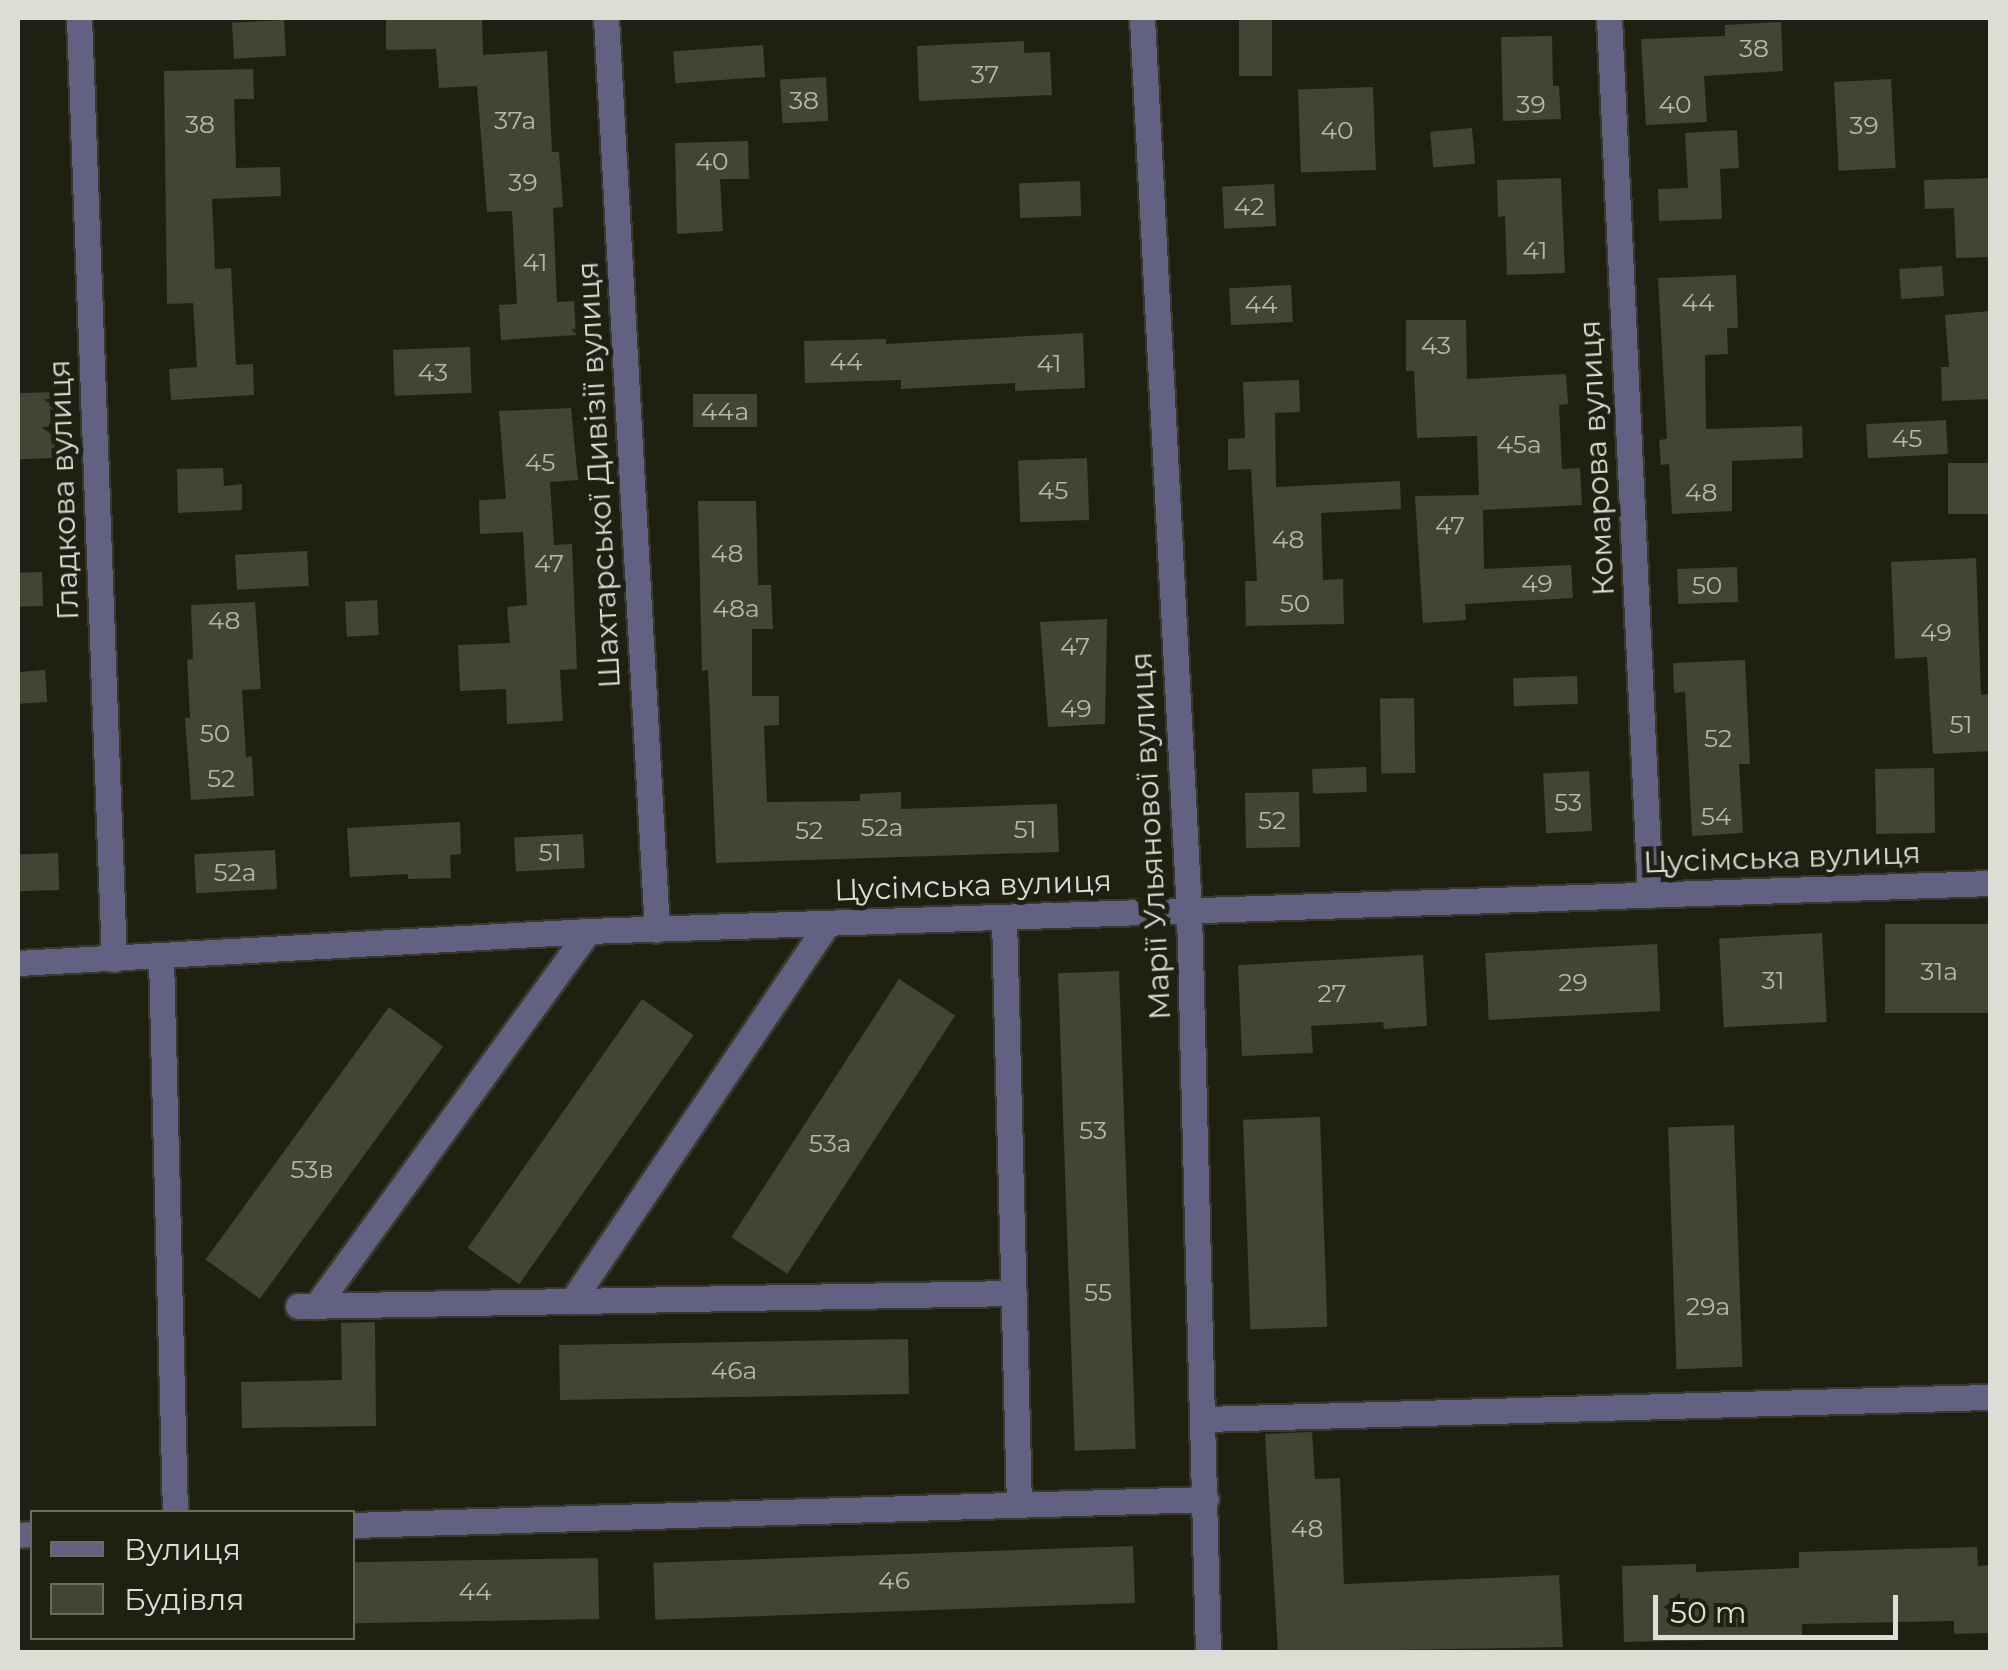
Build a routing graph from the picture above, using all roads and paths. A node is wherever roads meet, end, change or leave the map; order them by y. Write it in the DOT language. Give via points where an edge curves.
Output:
graph roads {
  1 [pos="79,18"];
  2 [pos="606,18"];
  3 [pos="1142,18"];
  4 [pos="1609,18"];
  5 [pos="1990,884"];
  6 [pos="1650,895"];
  7 [pos="1189,912"];
  8 [pos="1004,918"];
  9 [pos="827,924"];
  10 [pos="657,930"];
  11 [pos="588,931"];
  12 [pos="161,957"];
  13 [pos="114,960"];
  14 [pos="18,964"];
  15 [pos="1014,1293"];
  16 [pos="572,1301"];
  17 [pos="1990,1397"];
  18 [pos="1204,1419"];
  19 [pos="1206,1499"];
  20 [pos="1019,1505"];
  21 [pos="176,1510"];
  22 [pos="355,1524"];
  23 [pos="1208,1652"];
  1 -- 13 [label="street, Гладкова вулиця"];
  2 -- 10 [label="street, Шахтарської Дивізії вулиця"];
  3 -- 7 [label="street, Марії Ульянової вулиця"];
  4 -- 6 [label="street, Комарова вулиця"];
  5 -- 6 [label="street, Цусімська вулиця"];
  6 -- 7 [label="street, Цусімська вулиця"];
  7 -- 8 [label="street, Цусімська вулиця"];
  7 -- 18 [label="street, Марії Ульянової вулиця"];
  8 -- 9 [label="street, Цусімська вулиця"];
  8 -- 15 [label="street"];
  9 -- 10 [label="street, Цусімська вулиця"];
  9 -- 16 [label="street"];
  10 -- 11 [label="street, Цусімська вулиця"];
  11 -- 12 [label="street, Цусімська вулиця"];
  11 -- 16 [label="street" via="307,1306"];
  12 -- 13 [label="street, Цусімська вулиця"];
  12 -- 21 [label="street"];
  13 -- 14 [label="street, Цусімська вулиця"];
  15 -- 16 [label="street"];
  15 -- 20 [label="street"];
  17 -- 18 [label="street"];
  18 -- 19 [label="street, Марії Ульянової вулиця"];
  19 -- 20 [label="street"];
  19 -- 23 [label="street, Марії Ульянової вулиця"];
  20 -- 22 [label="street"];
}
